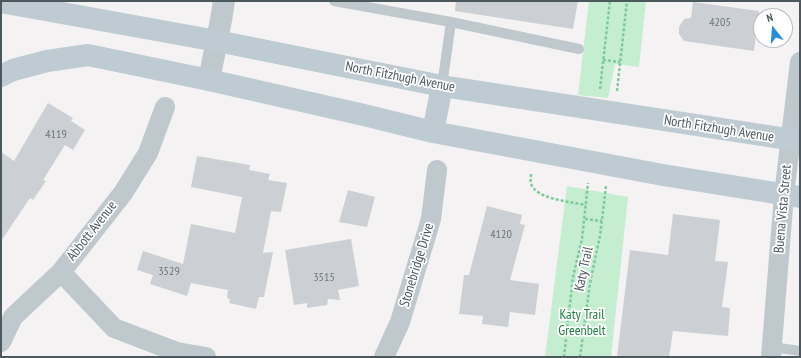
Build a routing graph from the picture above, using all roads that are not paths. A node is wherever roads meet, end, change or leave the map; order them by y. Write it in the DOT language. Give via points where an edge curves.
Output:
graph roads {
  1 [pos="224,1"];
  2 [pos="334,1"];
  3 [pos="1,2"];
  4 [pos="452,22"];
  5 [pos="217,41"];
  6 [pos="579,49"];
  7 [pos="800,62"];
  8 [pos="1,76"];
  9 [pos="209,80"];
  10 [pos="442,86"];
  11 [pos="165,107"];
  12 [pos="432,132"];
  13 [pos="795,140"];
  14 [pos="437,170"];
  15 [pos="792,196"];
  16 [pos="60,272"];
  17 [pos="1,342"];
  18 [pos="800,351"];
  19 [pos="772,352"];
  20 [pos="206,357"];
  21 [pos="384,357"];
  1 -- 5 [label="street"];
  2 -- 4 [label="lane"];
  3 -- 5 [label="main road, North Fitzhugh Avenue"];
  4 -- 6 [label="lane"];
  4 -- 10 [label="lane"];
  5 -- 9 [label="street"];
  5 -- 10 [label="main road, North Fitzhugh Avenue"];
  7 -- 13 [label="street, Buena Vista Street"];
  8 -- 9 [label="main road" via="47,61 88,55"];
  9 -- 12 [label="main road"];
  10 -- 12 [label="main road"];
  10 -- 13 [label="main road, North Fitzhugh Avenue"];
  11 -- 16 [label="street, Abbott Avenue" via="148,153 123,193"];
  12 -- 15 [label="main road"];
  13 -- 15 [label="street, Buena Vista Street"];
  14 -- 21 [label="street, Stonebridge Drive" via="431,219 400,322"];
  15 -- 19 [label="street, Buena Vista Street"];
  16 -- 17 [label="street, Abbott Avenue" via="14,317"];
  16 -- 20 [label="street" via="114,328 177,352"];
  18 -- 19 [label="lane"];
}
